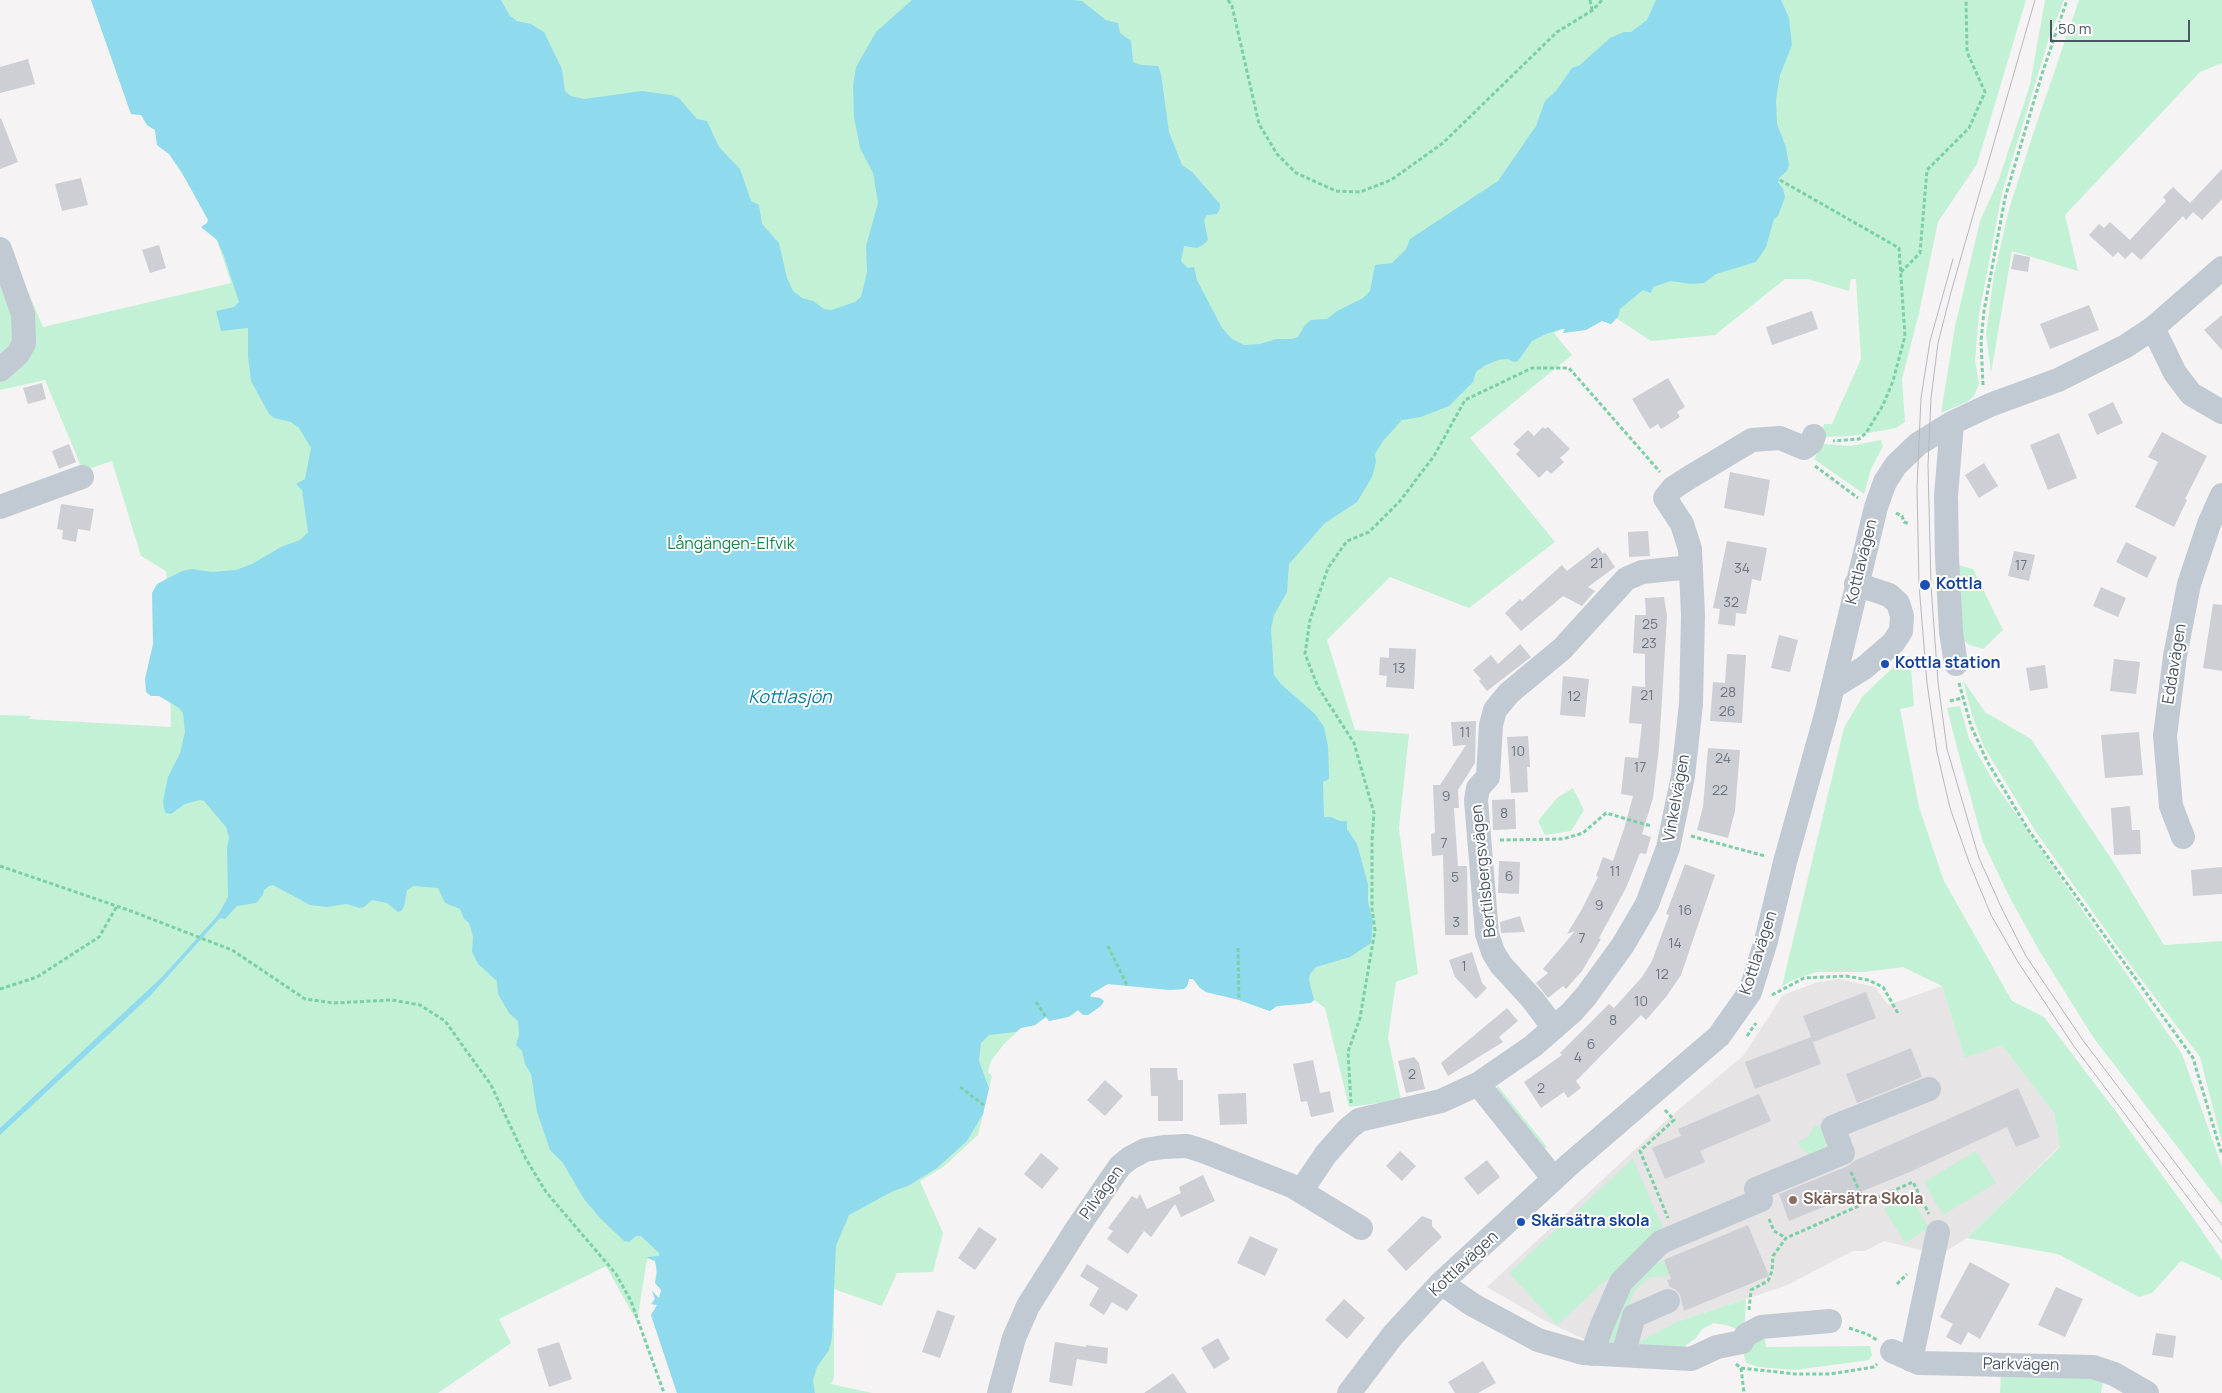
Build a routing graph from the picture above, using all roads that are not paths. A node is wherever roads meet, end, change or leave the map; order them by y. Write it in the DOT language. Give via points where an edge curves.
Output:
graph roads {
  1 [pos="0,249"];
  2 [pos="2222,268"];
  3 [pos="2153,328"];
  4 [pos="0,370"];
  5 [pos="2222,412"];
  6 [pos="1952,423"];
  7 [pos="1808,442"];
  8 [pos="82,477"];
  9 [pos="2222,495"];
  10 [pos="0,507"];
  11 [pos="1691,567"];
  12 [pos="1856,584"];
  13 [pos="1956,664"];
  14 [pos="1833,687"];
  15 [pos="2183,837"];
  16 [pos="1554,1028"];
  17 [pos="1478,1084"];
  18 [pos="1929,1089"];
  19 [pos="1554,1180"];
  20 [pos="1302,1191"];
  21 [pos="1360,1228"];
  22 [pos="1938,1232"];
  23 [pos="1442,1283"];
  24 [pos="1668,1301"];
  25 [pos="1830,1322"];
  26 [pos="1592,1354"];
  27 [pos="1623,1355"];
  28 [pos="999,1393"];
  29 [pos="1348,1393"];
  30 [pos="2147,1393"];
  1 -- 4 [label="street" via="22,314 24,342 18,354"];
  2 -- 3 [label="street, Kottlavägen"];
  3 -- 5 [label="street" via="2175,373 2191,394"];
  3 -- 6 [label="street, Kottlavägen" via="2090,366"];
  6 -- 12 [label="street, Kottlavägen" via="1918,444 1885,482 1883,514"];
  6 -- 13 [label="street" via="1946,514"];
  7 -- 11 [label="street, Vinkelvägen" via="1780,438 1752,440 1673,488 1665,498 1685,530"];
  8 -- 10 [label="street"];
  9 -- 15 [label="street, Eddavägen" via="2189,584 2175,656 2165,736 2171,806"];
  11 -- 16 [label="street, Vinkelvägen" via="1691,704 1684,776 1668,848 1647,904 1624,945 1586,996"];
  11 -- 16 [label="street, Bertilsbergsvägen" via="1642,572 1626,579 1562,649 1509,693 1495,710 1488,777 1478,788 1476,800 1487,934 1501,965"];
  12 -- 14 [label="street, Kottlavägen"];
  12 -- 14 [label="street" via="1889,595 1898,603 1902,616 1901,631 1893,643 1864,668"];
  14 -- 19 [label="street, Kottlavägen" via="1750,992 1713,1042"];
  16 -- 17 [label="street, Vinkelvägen"];
  17 -- 19 [label="street"];
  17 -- 20 [label="street" via="1441,1101 1359,1120 1326,1154"];
  18 -- 26 [label="street" via="1833,1127 1843,1153 1756,1189 1761,1200 1661,1242 1621,1282"];
  19 -- 23 [label="street, Kottlavägen"];
  20 -- 21 [label="street, Pilvägen"];
  20 -- 28 [label="street, Pilvägen" via="1187,1146 1164,1146 1145,1150 1130,1158 1120,1166 1028,1306 1014,1338"];
  22 -- 30 [label="street, Parkvägen" via="1902,1356 1919,1363 2093,1367 2114,1374"];
  23 -- 26 [label="street" via="1472,1305 1538,1340"];
  23 -- 29 [label="street, Kottlavägen" via="1393,1335"];
  24 -- 27 [label="street" via="1634,1316"];
  25 -- 27 [label="street" via="1761,1327 1746,1335 1742,1342 1717,1347 1691,1359"];
  26 -- 27 [label="street"];
}
